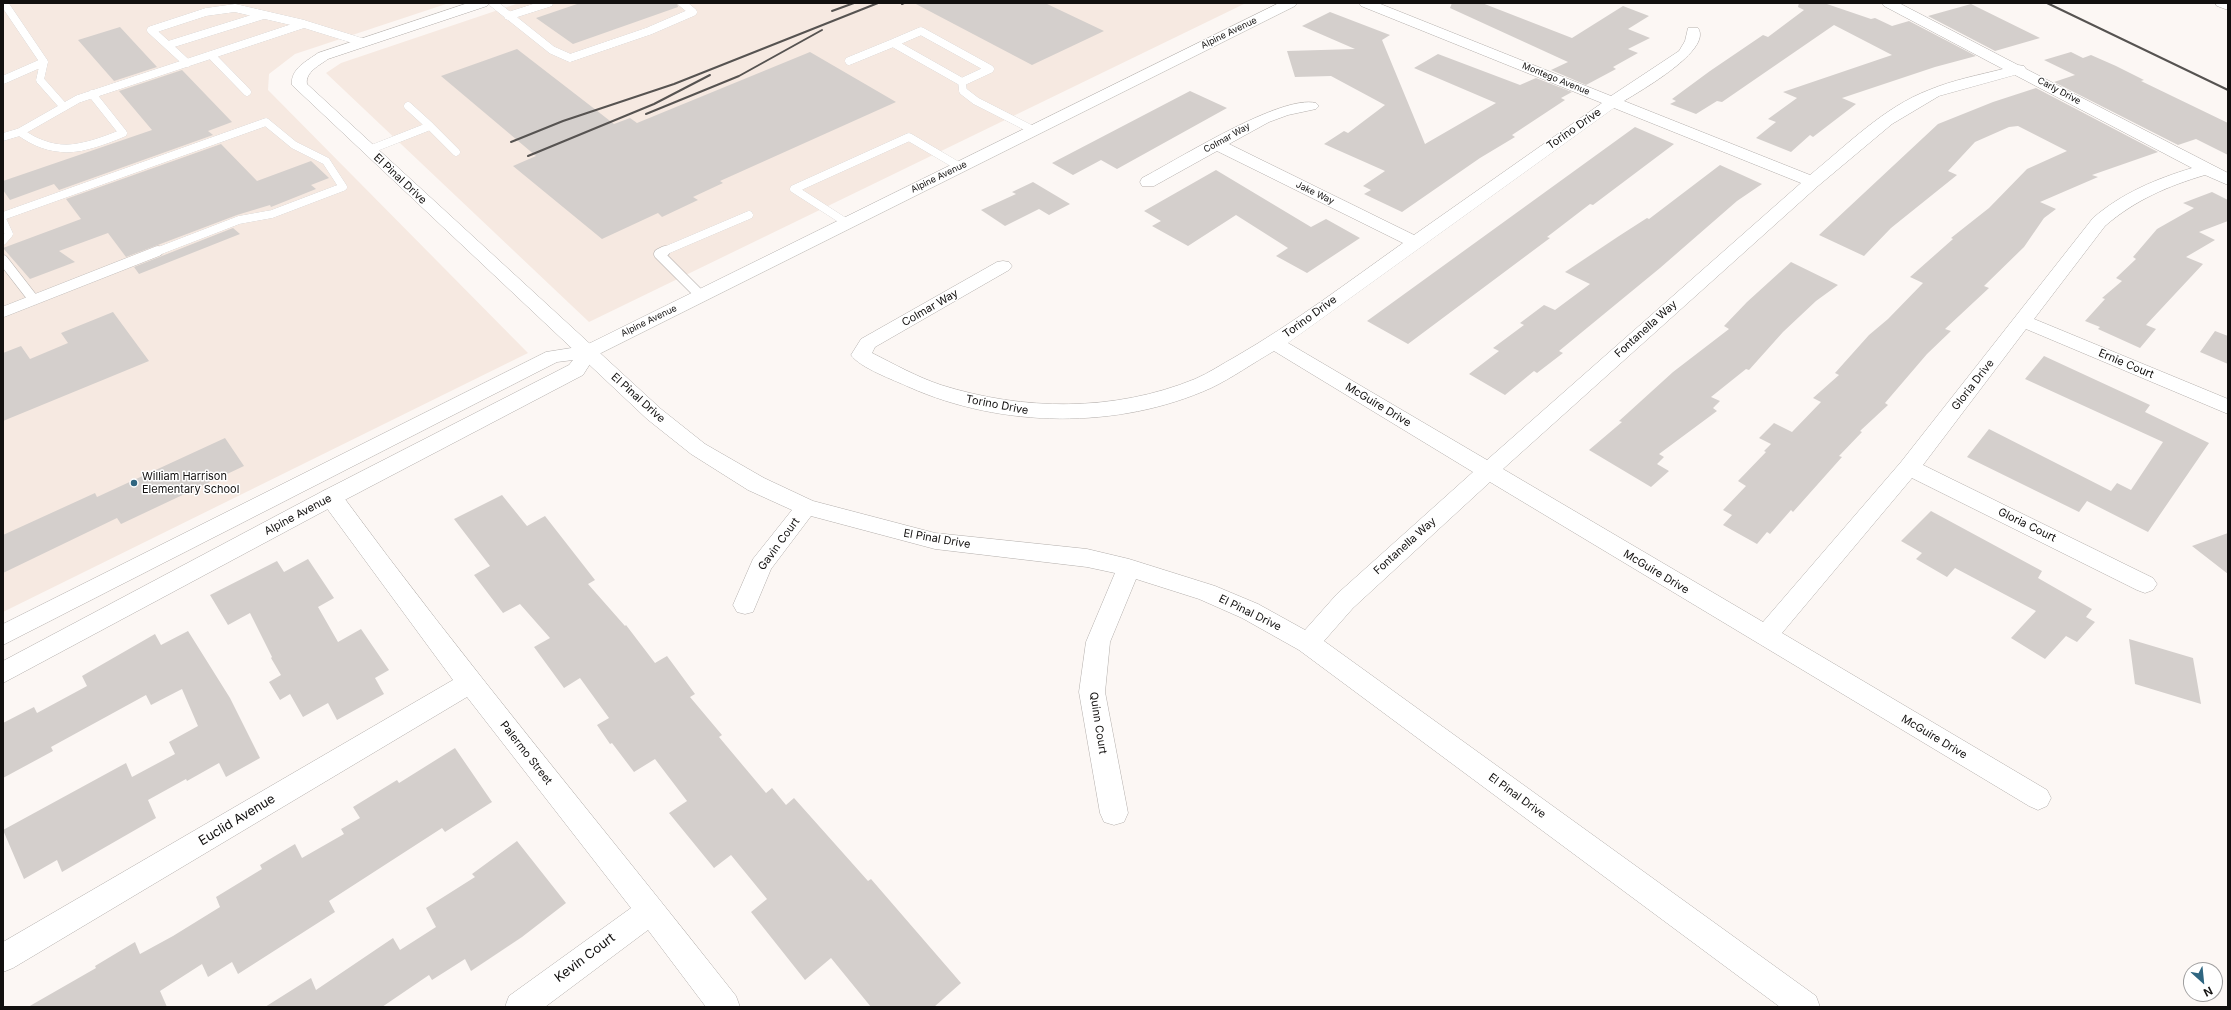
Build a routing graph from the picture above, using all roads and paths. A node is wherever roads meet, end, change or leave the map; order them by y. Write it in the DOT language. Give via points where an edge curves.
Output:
graph roads {
  1 [pos="4,3"];
  2 [pos="482,3"];
  3 [pos="493,3"];
  4 [pos="549,3"];
  5 [pos="682,3"];
  6 [pos="1290,3"];
  7 [pos="1366,3"];
  8 [pos="1889,3"];
  9 [pos="2222,3"];
  10 [pos="2228,6"];
  11 [pos="265,15"];
  12 [pos="508,16"];
  13 [pos="304,24"];
  14 [pos="1693,31"];
  15 [pos="362,42"];
  16 [pos="893,42"];
  17 [pos="168,45"];
  18 [pos="210,55"];
  19 [pos="849,61"];
  20 [pos="44,62"];
  21 [pos="187,63"];
  22 [pos="2019,69"];
  23 [pos="3,80"];
  24 [pos="962,82"];
  25 [pos="247,92"];
  26 [pos="92,94"];
  27 [pos="1613,102"];
  28 [pos="408,106"];
  29 [pos="1311,106"];
  30 [pos="64,107"];
  31 [pos="430,126"];
  32 [pos="1033,130"];
  33 [pos="20,132"];
  34 [pos="3,137"];
  35 [pos="1216,144"];
  36 [pos="369,150"];
  37 [pos="456,152"];
  38 [pos="960,167"];
  39 [pos="2206,169"];
  40 [pos="2228,180"];
  41 [pos="1148,182"];
  42 [pos="1812,182"];
  43 [pos="749,215"];
  44 [pos="3,216"];
  45 [pos="3,221"];
  46 [pos="847,223"];
  47 [pos="3,241"];
  48 [pos="1415,242"];
  49 [pos="3,260"];
  50 [pos="1003,266"];
  51 [pos="701,296"];
  52 [pos="34,300"];
  53 [pos="3,312"];
  54 [pos="2023,321"];
  55 [pos="1274,343"];
  56 [pos="588,352"];
  57 [pos="861,355"];
  58 [pos="2228,407"];
  59 [pos="1909,467"];
  60 [pos="1488,471"];
  61 [pos="331,497"];
  62 [pos="806,507"];
  63 [pos="1129,568"];
  64 [pos="2146,584"];
  65 [pos="744,605"];
  66 [pos="3,635"];
  67 [pos="1765,637"];
  68 [pos="1308,643"];
  69 [pos="3,673"];
  70 [pos="470,682"];
  71 [pos="2038,798"];
  72 [pos="1114,813"];
  73 [pos="651,910"];
  74 [pos="3,958"];
  75 [pos="520,1007"];
  76 [pos="725,1007"];
  77 [pos="1805,1007"];
  1 -- 20 [label="lane"];
  2 -- 15 [label="street, El Pinal Drive"];
  3 -- 12 [label="lane"];
  4 -- 12 [label="lane"];
  5 -- 12 [label="lane" via="693,12 649,31 570,58 552,50"];
  6 -- 32 [label="street, Alpine Avenue"];
  7 -- 27 [label="street, Montego Avenue"];
  8 -- 22 [label="street, Carly Drive"];
  9 -- 10 [label="street"];
  11 -- 13 [label="lane"];
  11 -- 17 [label="lane"];
  11 -- 17 [label="lane" via="235,8 206,12 151,30"];
  13 -- 15 [label="lane"];
  13 -- 18 [label="lane"];
  14 -- 27 [label="street, Torino Drive" via="1692,41 1684,54"];
  15 -- 36 [label="street, El Pinal Drive" via="314,62 304,70 299,79 300,85 311,97"];
  16 -- 19 [label="lane"];
  16 -- 24 [label="lane"];
  16 -- 24 [label="lane" via="921,31 990,69"];
  17 -- 21 [label="lane"];
  18 -- 21 [label="lane"];
  18 -- 25 [label="lane"];
  20 -- 23 [label="lane"];
  20 -- 30 [label="lane" via="40,80"];
  21 -- 26 [label="lane"];
  22 -- 39 [label="street, Carly Drive"];
  22 -- 42 [label="street, Fontanella Way" via="1934,93 1906,107"];
  24 -- 32 [label="lane" via="963,91 976,101"];
  26 -- 30 [label="lane"];
  26 -- 33 [label="lane" via="123,133 97,145 57,149 33,143"];
  27 -- 42 [label="street, Montego Avenue"];
  27 -- 48 [label="street, Torino Drive"];
  28 -- 31 [label="lane"];
  29 -- 35 [label="street, Colmar Way" via="1284,111 1263,119"];
  30 -- 33 [label="lane"];
  31 -- 36 [label="lane"];
  31 -- 37 [label="lane"];
  32 -- 38 [label="street, Alpine Avenue"];
  33 -- 34 [label="lane"];
  35 -- 41 [label="street, Colmar Way"];
  35 -- 48 [label="street, Jake Way"];
  36 -- 56 [label="street, El Pinal Drive"];
  38 -- 46 [label="street, Alpine Avenue"];
  38 -- 46 [label="lane" via="910,137 794,189"];
  39 -- 40 [label="street, Carly Drive"];
  39 -- 54 [label="street, Gloria Drive" via="2160,184 2116,206 2098,222"];
  42 -- 60 [label="street, Fontanella Way"];
  43 -- 51 [label="lane" via="659,254"];
  44 -- 52 [label="lane" via="266,122 294,145 326,161 343,188 272,214 239,220"];
  45 -- 47 [label="lane" via="9,234"];
  46 -- 51 [label="street, Alpine Avenue"];
  48 -- 55 [label="street, Torino Drive"];
  49 -- 52 [label="lane"];
  50 -- 57 [label="street, Colmar Way" via="868,343"];
  51 -- 56 [label="street, Alpine Avenue"];
  52 -- 53 [label="lane"];
  54 -- 58 [label="street, Ernie Court"];
  54 -- 59 [label="street, Gloria Drive"];
  55 -- 57 [label="street, Torino Drive" via="1204,383 1169,396 1116,408 1067,412 1027,411 977,402 932,389"];
  55 -- 60 [label="street, McGuire Drive"];
  56 -- 61 [label="street, Alpine Avenue" via="576,370"];
  56 -- 62 [label="street, El Pinal Drive" via="654,414 698,449 756,484"];
  56 -- 66 [label="street, Alpine Avenue" via="553,356"];
  59 -- 64 [label="street, Gloria Court"];
  59 -- 67 [label="street, Gloria Drive"];
  60 -- 67 [label="street, McGuire Drive"];
  60 -- 68 [label="street, Fontanella Way" via="1345,601"];
  61 -- 69 [label="street, Alpine Avenue"];
  61 -- 70 [label="street, Palermo Street"];
  62 -- 63 [label="street, El Pinal Drive" via="935,541 1087,558"];
  62 -- 65 [label="street, Gavin Court" via="761,565"];
  63 -- 68 [label="street, El Pinal Drive" via="1207,592 1250,611"];
  63 -- 72 [label="street, Quinn Court" via="1098,642 1092,692"];
  67 -- 71 [label="street, McGuire Drive"];
  68 -- 77 [label="street, El Pinal Drive"];
  70 -- 73 [label="street, Palermo Street"];
  70 -- 74 [label="street, Euclid Avenue"];
  73 -- 75 [label="street, Kevin Court"];
  73 -- 76 [label="street, Palermo Street"];
}
